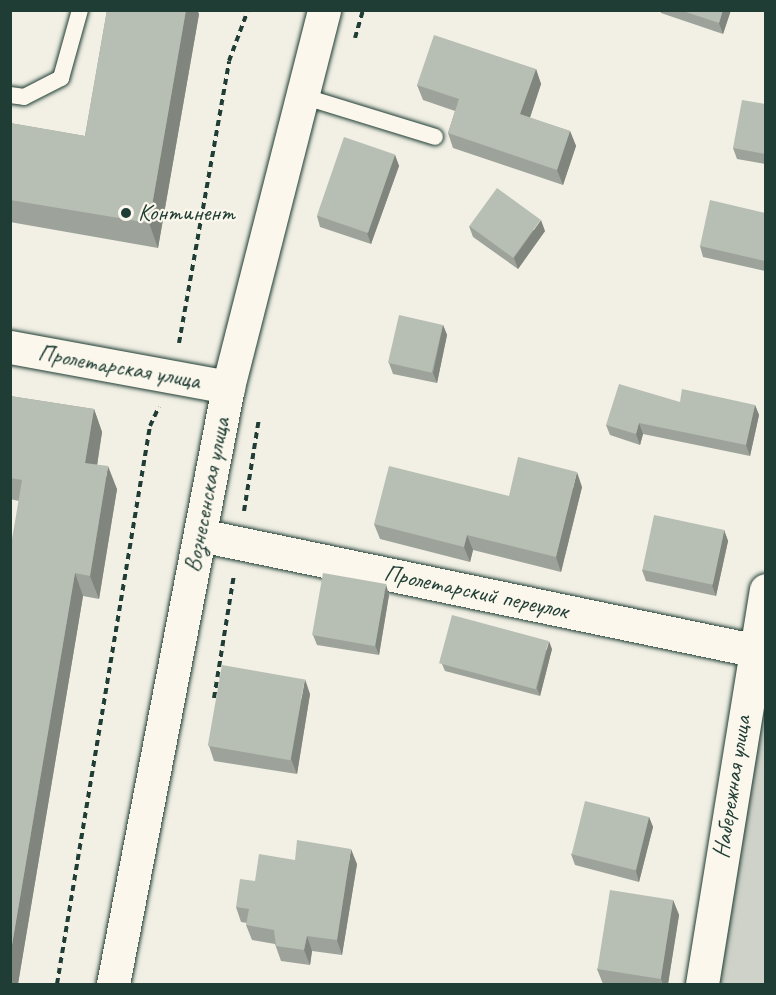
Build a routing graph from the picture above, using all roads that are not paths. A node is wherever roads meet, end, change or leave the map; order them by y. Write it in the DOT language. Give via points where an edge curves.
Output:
graph roads {
  1 [pos="80,10"];
  2 [pos="324,10"];
  3 [pos="10,95"];
  4 [pos="302,96"];
  5 [pos="435,137"];
  6 [pos="10,347"];
  7 [pos="228,387"];
  8 [pos="200,535"];
  9 [pos="765,590"];
  10 [pos="753,650"];
  11 [pos="113,984"];
  12 [pos="702,984"];
  1 -- 3 [label="lane" via="61,78 24,97"];
  2 -- 4 [label="street, Вознесенская улица"];
  4 -- 5 [label="lane"];
  4 -- 7 [label="street, Вознесенская улица"];
  6 -- 7 [label="street, Пролетарская улица"];
  7 -- 8 [label="street, Вознесенская улица"];
  8 -- 10 [label="street, Пролетарский переулок"];
  8 -- 11 [label="street, Вознесенская улица"];
  9 -- 10 [label="street, Набережная улица"];
  10 -- 12 [label="street, Набережная улица"];
}
